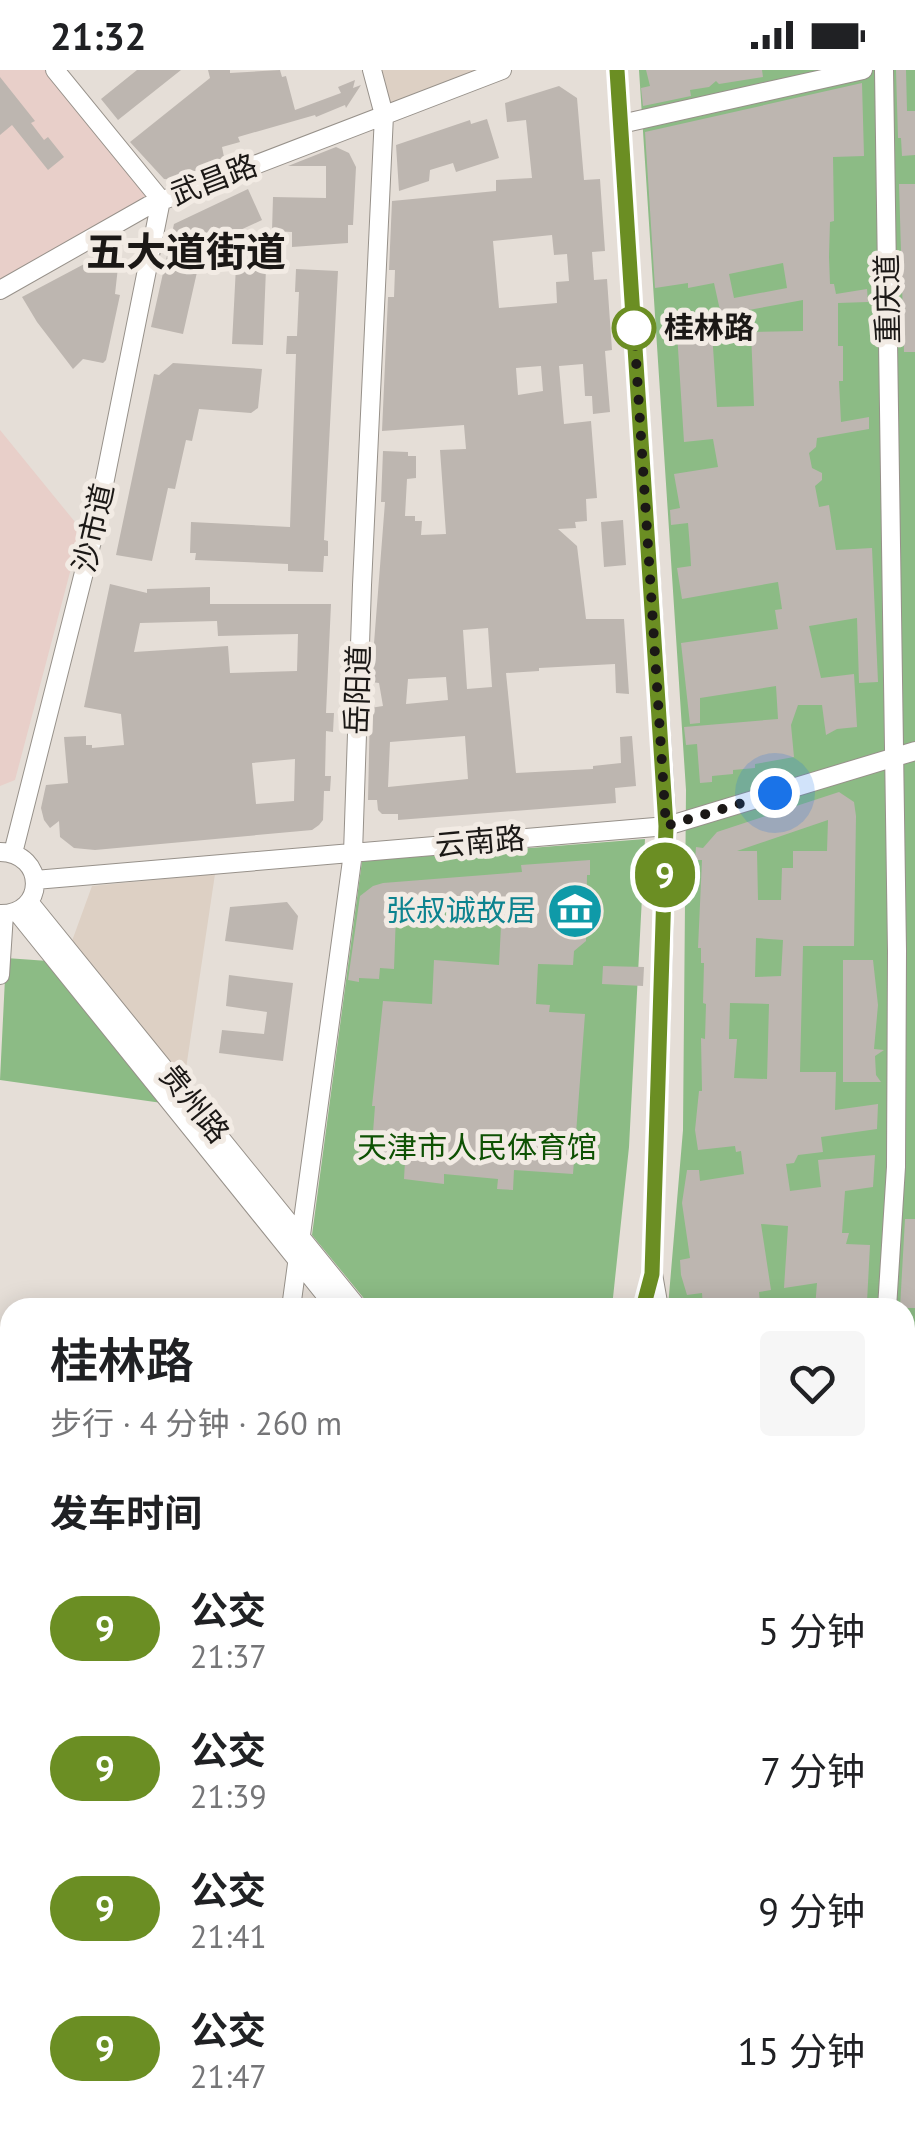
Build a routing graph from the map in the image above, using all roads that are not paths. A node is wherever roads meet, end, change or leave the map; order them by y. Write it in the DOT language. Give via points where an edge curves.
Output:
graph roads {
  1 [pos="55,70"];
  2 [pos="372,70"];
  3 [pos="502,70"];
  4 [pos="617,70"];
  5 [pos="864,70"];
  6 [pos="884,70"];
  7 [pos="384,115"];
  8 [pos="621,124"];
  9 [pos="162,200"];
  10 [pos="0,290"];
  11 [pos="915,752"];
  12 [pos="893,758"];
  13 [pos="666,826"];
  14 [pos="6,853"];
  15 [pos="353,853"];
  16 [pos="35,880"];
  17 [pos="12,910"];
  18 [pos="0,974"];
  19 [pos="302,1236"];
  20 [pos="299,1261"];
  21 [pos="652,1274"];
  22 [pos="293,1298"];
  23 [pos="328,1298"];
  24 [pos="350,1298"];
  25 [pos="646,1298"];
  26 [pos="657,1298"];
  27 [pos="888,1298"];
  1 -- 9 [label="street"];
  2 -- 7 [label="street, 岳阳道"];
  3 -- 7 [label="street"];
  4 -- 8 [label="street"];
  5 -- 8 [label="street"];
  6 -- 12 [label="street, 重庆道"];
  7 -- 9 [label="street, 武昌路"];
  7 -- 15 [label="street, 岳阳道"];
  8 -- 13 [label="street"];
  9 -- 10 [label="street, 武昌路"];
  9 -- 14 [label="street, 沙市道" via="95,530"];
  11 -- 12 [label="street, 云南路"];
  12 -- 13 [label="street, 云南路"];
  12 -- 27 [label="street, 重庆道" via="896,1167"];
  13 -- 15 [label="street, 云南路"];
  13 -- 21 [label="street"];
  14 -- 16 [label="street" via="28,863"];
  15 -- 16 [label="street, 云南路"];
  15 -- 19 [label="street, 岳阳道"];
  16 -- 17 [label="street"];
  17 -- 18 [label="street"];
  17 -- 19 [label="street, 贵州路"];
  17 -- 20 [label="street, 贵州路"];
  19 -- 20 [label="street, 岳阳道"];
  19 -- 24 [label="street, 贵州路"];
  20 -- 22 [label="street, 岳阳道"];
  20 -- 23 [label="street, 贵州路"];
  21 -- 25 [label="street"];
  21 -- 26 [label="street"];
}
